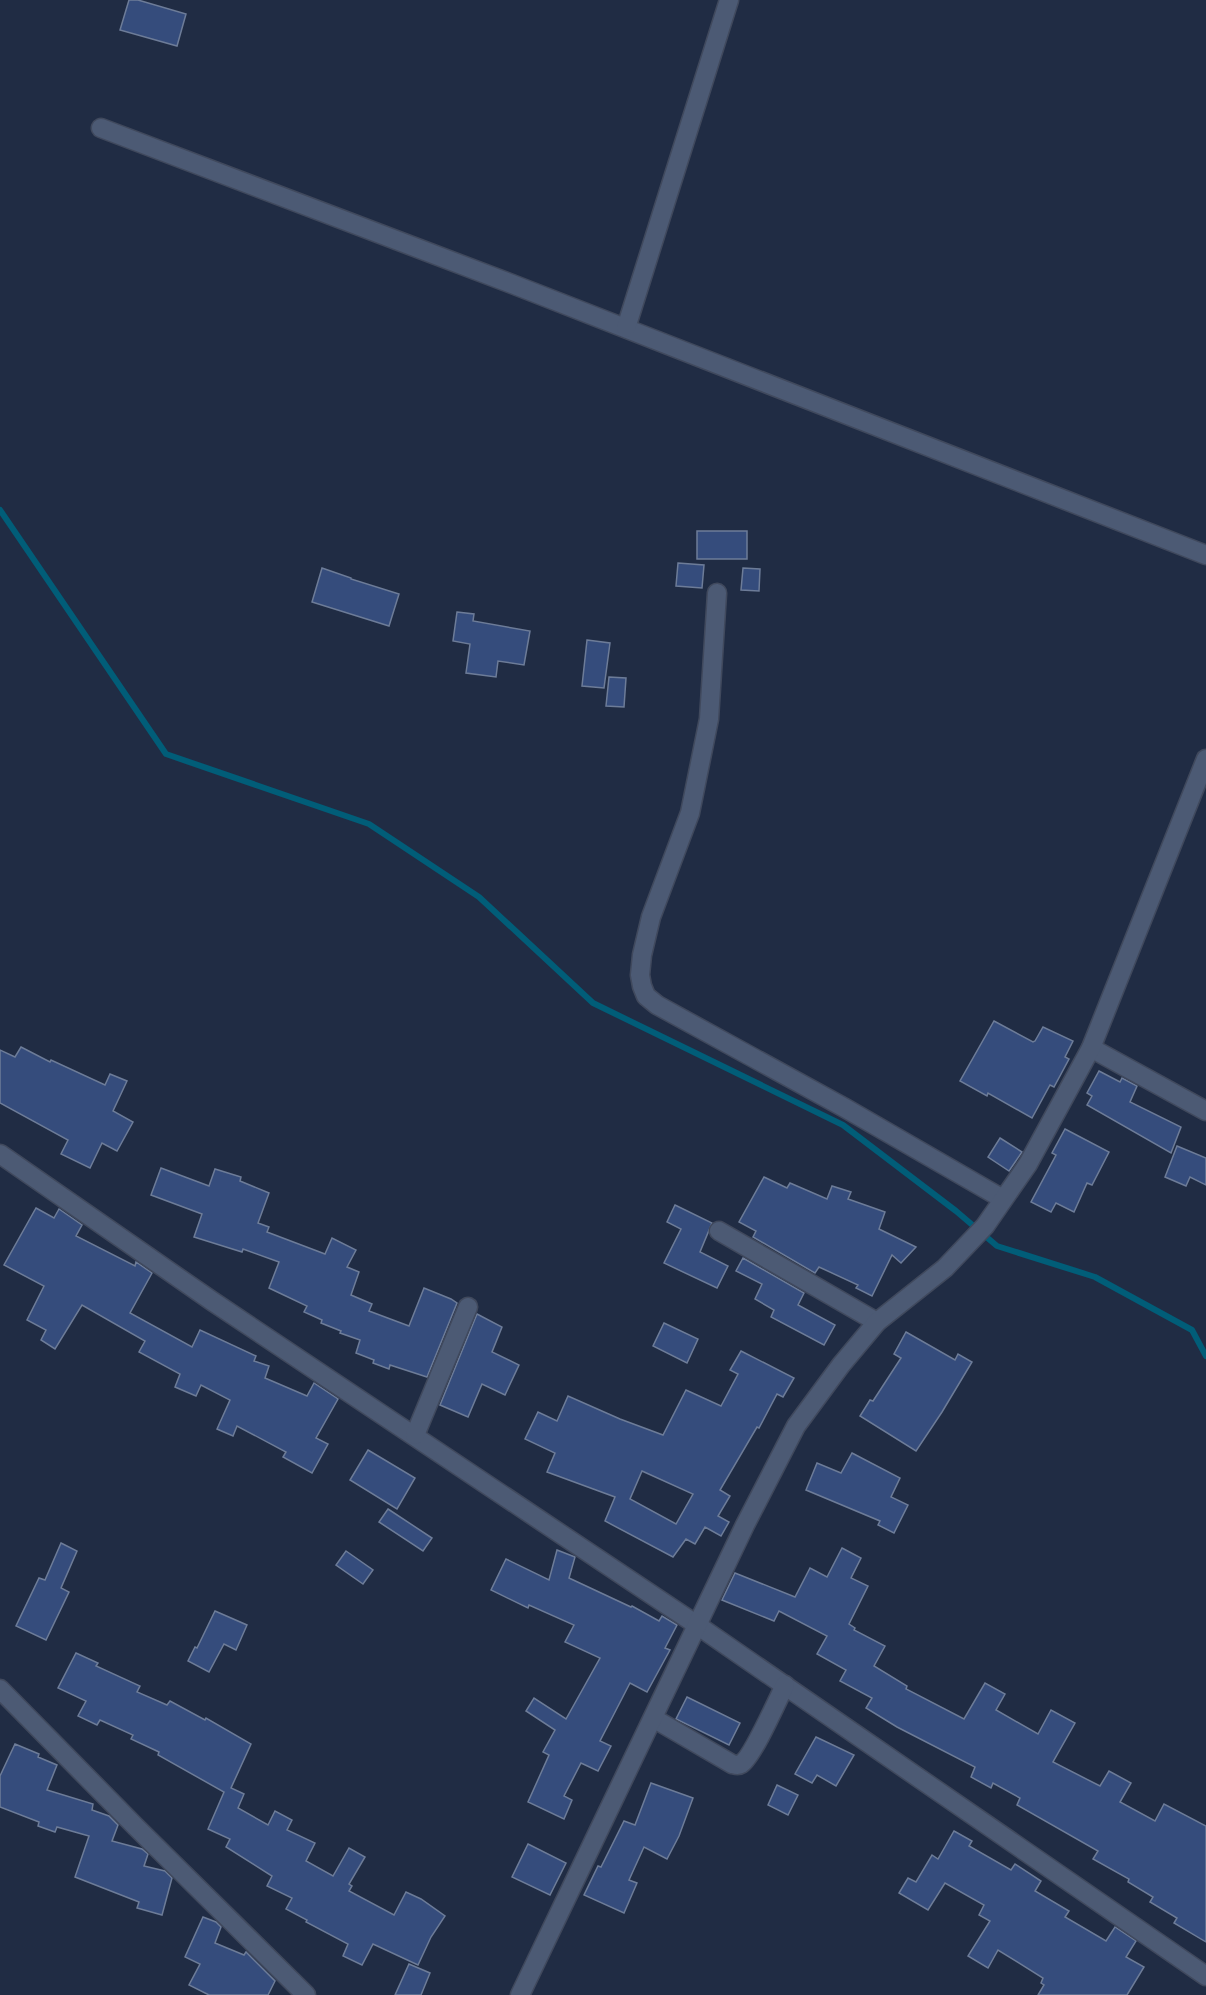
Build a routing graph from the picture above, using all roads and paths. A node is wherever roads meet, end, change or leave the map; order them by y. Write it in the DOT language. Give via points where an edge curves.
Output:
graph roads {
  1 [pos="729,0"];
  2 [pos="101,128"];
  3 [pos="626,328"];
  4 [pos="1206,555"];
  5 [pos="717,592"];
  6 [pos="1206,759"];
  7 [pos="1091,1048"];
  8 [pos="1206,1111"];
  9 [pos="0,1154"];
  10 [pos="1003,1199"];
  11 [pos="719,1231"];
  12 [pos="468,1307"];
  13 [pos="877,1322"];
  14 [pos="415,1435"];
  15 [pos="698,1625"];
  16 [pos="785,1685"];
  17 [pos="0,1689"];
  18 [pos="653,1718"];
  19 [pos="1206,1976"];
  20 [pos="306,1995"];
  21 [pos="520,1995"];
  1 -- 3 [label="street"];
  2 -- 3 [label="street"];
  3 -- 4 [label="street"];
  5 -- 10 [label="street" via="709,719 690,813 651,917 640,975 646,996"];
  6 -- 7 [label="street"];
  7 -- 8 [label="street"];
  7 -- 10 [label="street" via="1028,1164"];
  9 -- 14 [label="street"];
  10 -- 13 [label="street" via="979,1233 945,1268"];
  11 -- 13 [label="street"];
  12 -- 14 [label="street"];
  13 -- 15 [label="street" via="796,1426"];
  14 -- 15 [label="street"];
  15 -- 16 [label="street"];
  15 -- 18 [label="street"];
  16 -- 18 [label="street" via="750,1752 737,1765"];
  16 -- 19 [label="street"];
  17 -- 20 [label="street"];
  18 -- 21 [label="street"];
}
